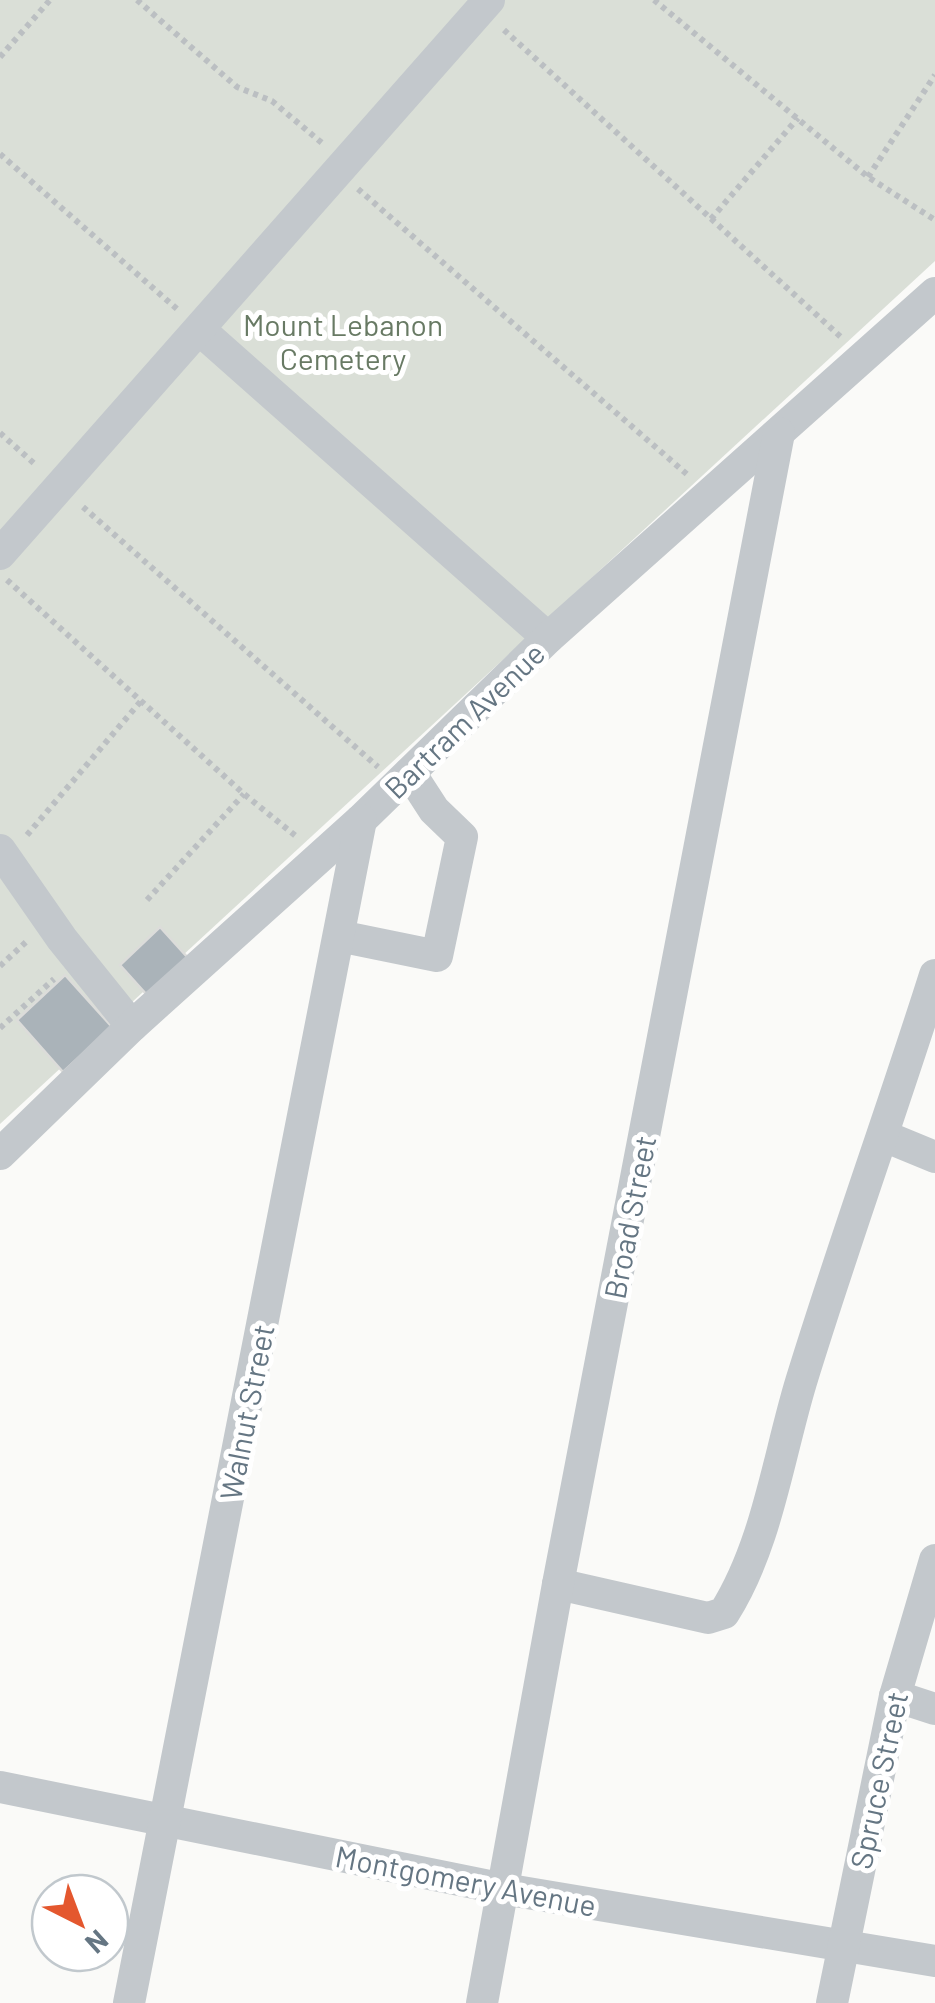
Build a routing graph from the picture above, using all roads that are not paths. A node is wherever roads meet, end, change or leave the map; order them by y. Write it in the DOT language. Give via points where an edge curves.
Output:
graph roads {
  1 [pos="485,5"];
  2 [pos="935,292"];
  3 [pos="200,330"];
  4 [pos="780,432"];
  5 [pos="0,554"];
  6 [pos="548,638"];
  7 [pos="395,772"];
  8 [pos="361,820"];
  9 [pos="14,843"];
  10 [pos="339,936"];
  11 [pos="935,975"];
  12 [pos="132,1026"];
  13 [pos="884,1136"];
  14 [pos="0,1154"];
  15 [pos="935,1157"];
  16 [pos="935,1560"];
  17 [pos="558,1584"];
  18 [pos="896,1696"];
  19 [pos="935,1708"];
  20 [pos="0,1787"];
  21 [pos="166,1822"];
  22 [pos="504,1889"];
  23 [pos="842,1943"];
  24 [pos="935,1960"];
  25 [pos="130,2003"];
  26 [pos="482,2003"];
  27 [pos="832,2003"];
  1 -- 3 [label="street"];
  2 -- 4 [label="street, Bartram Avenue"];
  3 -- 5 [label="street"];
  3 -- 6 [label="street"];
  4 -- 6 [label="street, Bartram Avenue"];
  4 -- 17 [label="street, Broad Street"];
  6 -- 7 [label="street, Bartram Avenue"];
  7 -- 8 [label="street, Bartram Avenue"];
  7 -- 10 [label="street" via="462,836 437,956"];
  8 -- 10 [label="street, Walnut Street"];
  8 -- 12 [label="street, Bartram Avenue"];
  9 -- 12 [label="street" via="77,958"];
  10 -- 21 [label="street, Walnut Street"];
  11 -- 13 [label="street"];
  12 -- 14 [label="street, Bartram Avenue"];
  13 -- 15 [label="street"];
  13 -- 17 [label="street" via="801,1381 751,1557 724,1613 708,1618"];
  16 -- 18 [label="street, Spruce Street"];
  17 -- 22 [label="street, Broad Street"];
  18 -- 19 [label="street"];
  18 -- 23 [label="street, Spruce Street"];
  20 -- 21 [label="street, Montgomery Avenue"];
  21 -- 22 [label="street, Montgomery Avenue"];
  21 -- 25 [label="street, Walnut Street"];
  22 -- 23 [label="street, Montgomery Avenue"];
  22 -- 26 [label="street, Broad Street"];
  23 -- 24 [label="street, Montgomery Avenue"];
  23 -- 27 [label="street, Spruce Street"];
}
